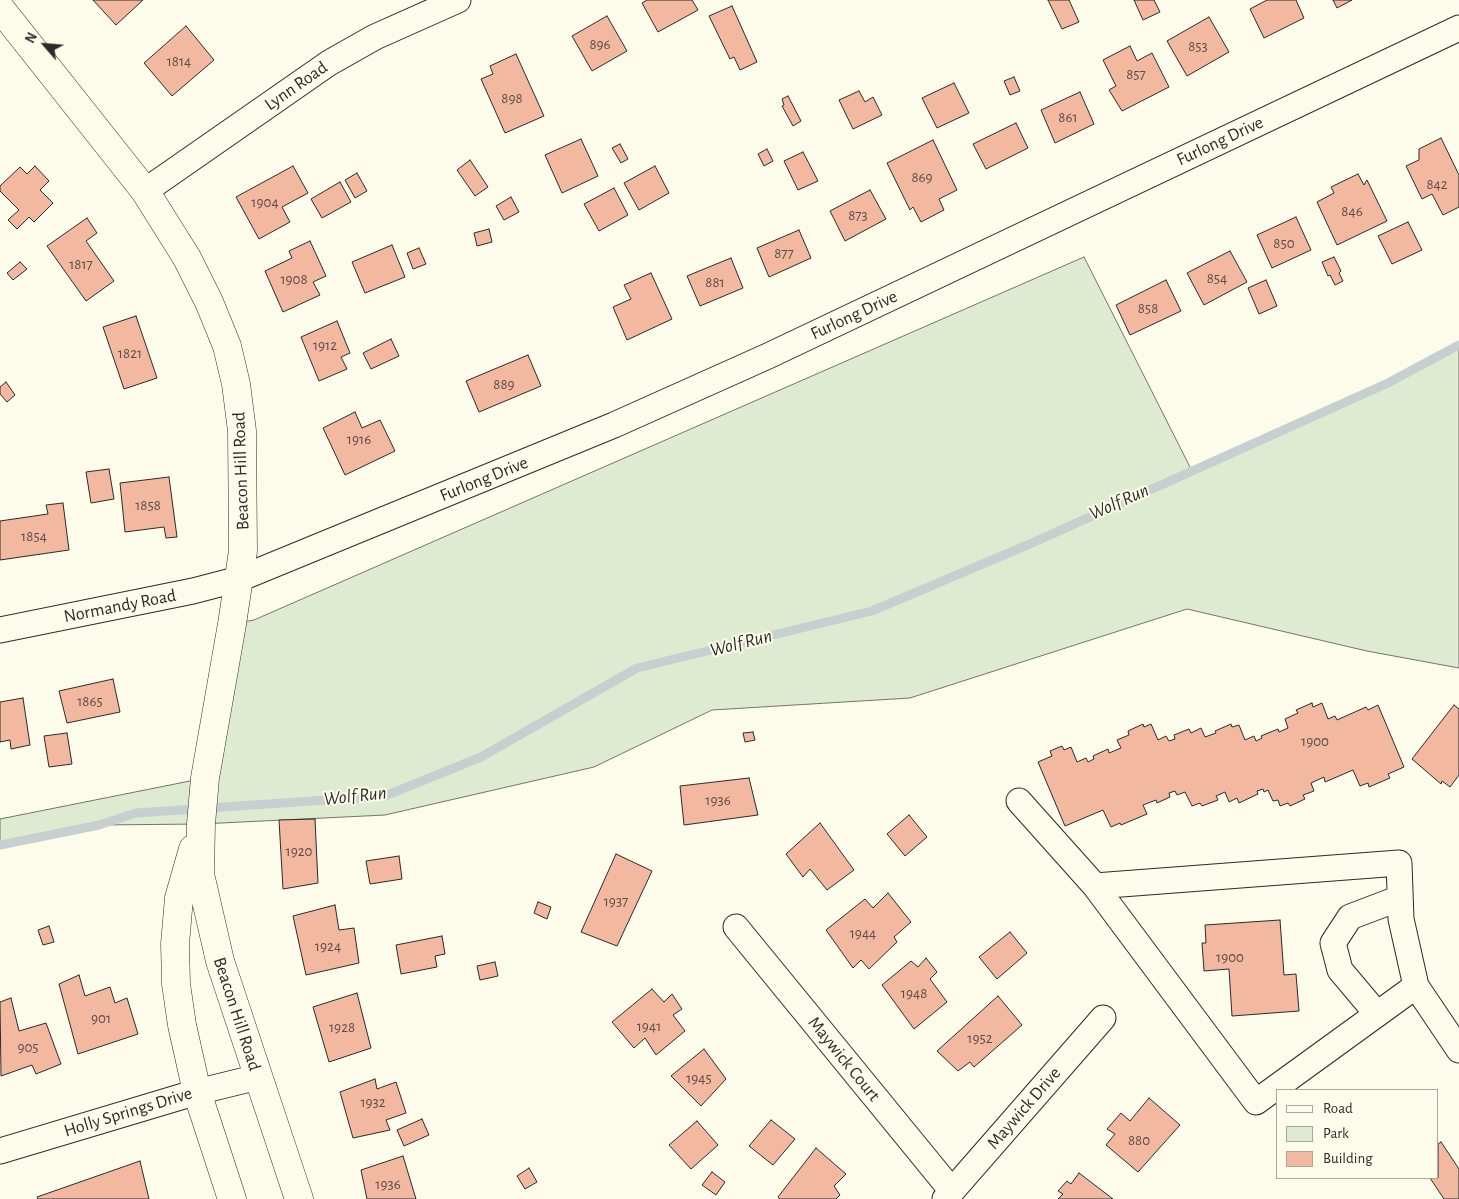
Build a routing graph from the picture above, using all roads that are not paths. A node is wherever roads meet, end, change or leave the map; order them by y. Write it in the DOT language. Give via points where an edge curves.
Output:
graph roads {
  1 [pos="458,0"];
  2 [pos="0,8"];
  3 [pos="1459,28"];
  4 [pos="145,191"];
  5 [pos="239,579"];
  6 [pos="0,630"];
  7 [pos="1019,801"];
  8 [pos="201,824"];
  9 [pos="1095,886"];
  10 [pos="1400,898"];
  11 [pos="736,927"];
  12 [pos="1416,986"];
  13 [pos="1377,1014"];
  14 [pos="1103,1018"];
  15 [pos="1459,1050"];
  16 [pos="258,1077"];
  17 [pos="196,1092"];
  18 [pos="0,1151"];
  19 [pos="949,1195"];
  20 [pos="232,1199"];
  21 [pos="299,1199"];
  1 -- 4 [label="street, Lynn Road" via="375,37 329,64"];
  2 -- 4 [label="street, Beacon Hill Road"];
  3 -- 5 [label="street, Furlong Drive" via="768,356 614,425"];
  4 -- 5 [label="street, Beacon Hill Road" via="187,258 227,346 242,431 243,551"];
  5 -- 6 [label="street, Normandy Road"];
  5 -- 8 [label="street, Beacon Hill Road" via="205,778"];
  7 -- 9 [label="street"];
  8 -- 16 [label="street, Beacon Hill Road" via="200,874 205,901 220,961"];
  8 -- 17 [label="street, Beacon Hill Road" via="179,898 175,944 176,984"];
  9 -- 10 [label="street" via="1399,863"];
  9 -- 13 [label="street" via="1256,1102"];
  10 -- 12 [label="street" via="1401,919"];
  10 -- 13 [label="street" via="1350,917 1332,943 1340,970"];
  11 -- 19 [label="street, Maywick Court"];
  12 -- 13 [label="street"];
  12 -- 15 [label="street"];
  14 -- 19 [label="street, Maywick Drive"];
  16 -- 17 [label="street, Holly Springs Drive"];
  16 -- 21 [label="street, Beacon Hill Road"];
  17 -- 18 [label="street, Holly Springs Drive"];
  17 -- 20 [label="street, Beacon Hill Road"];
}
